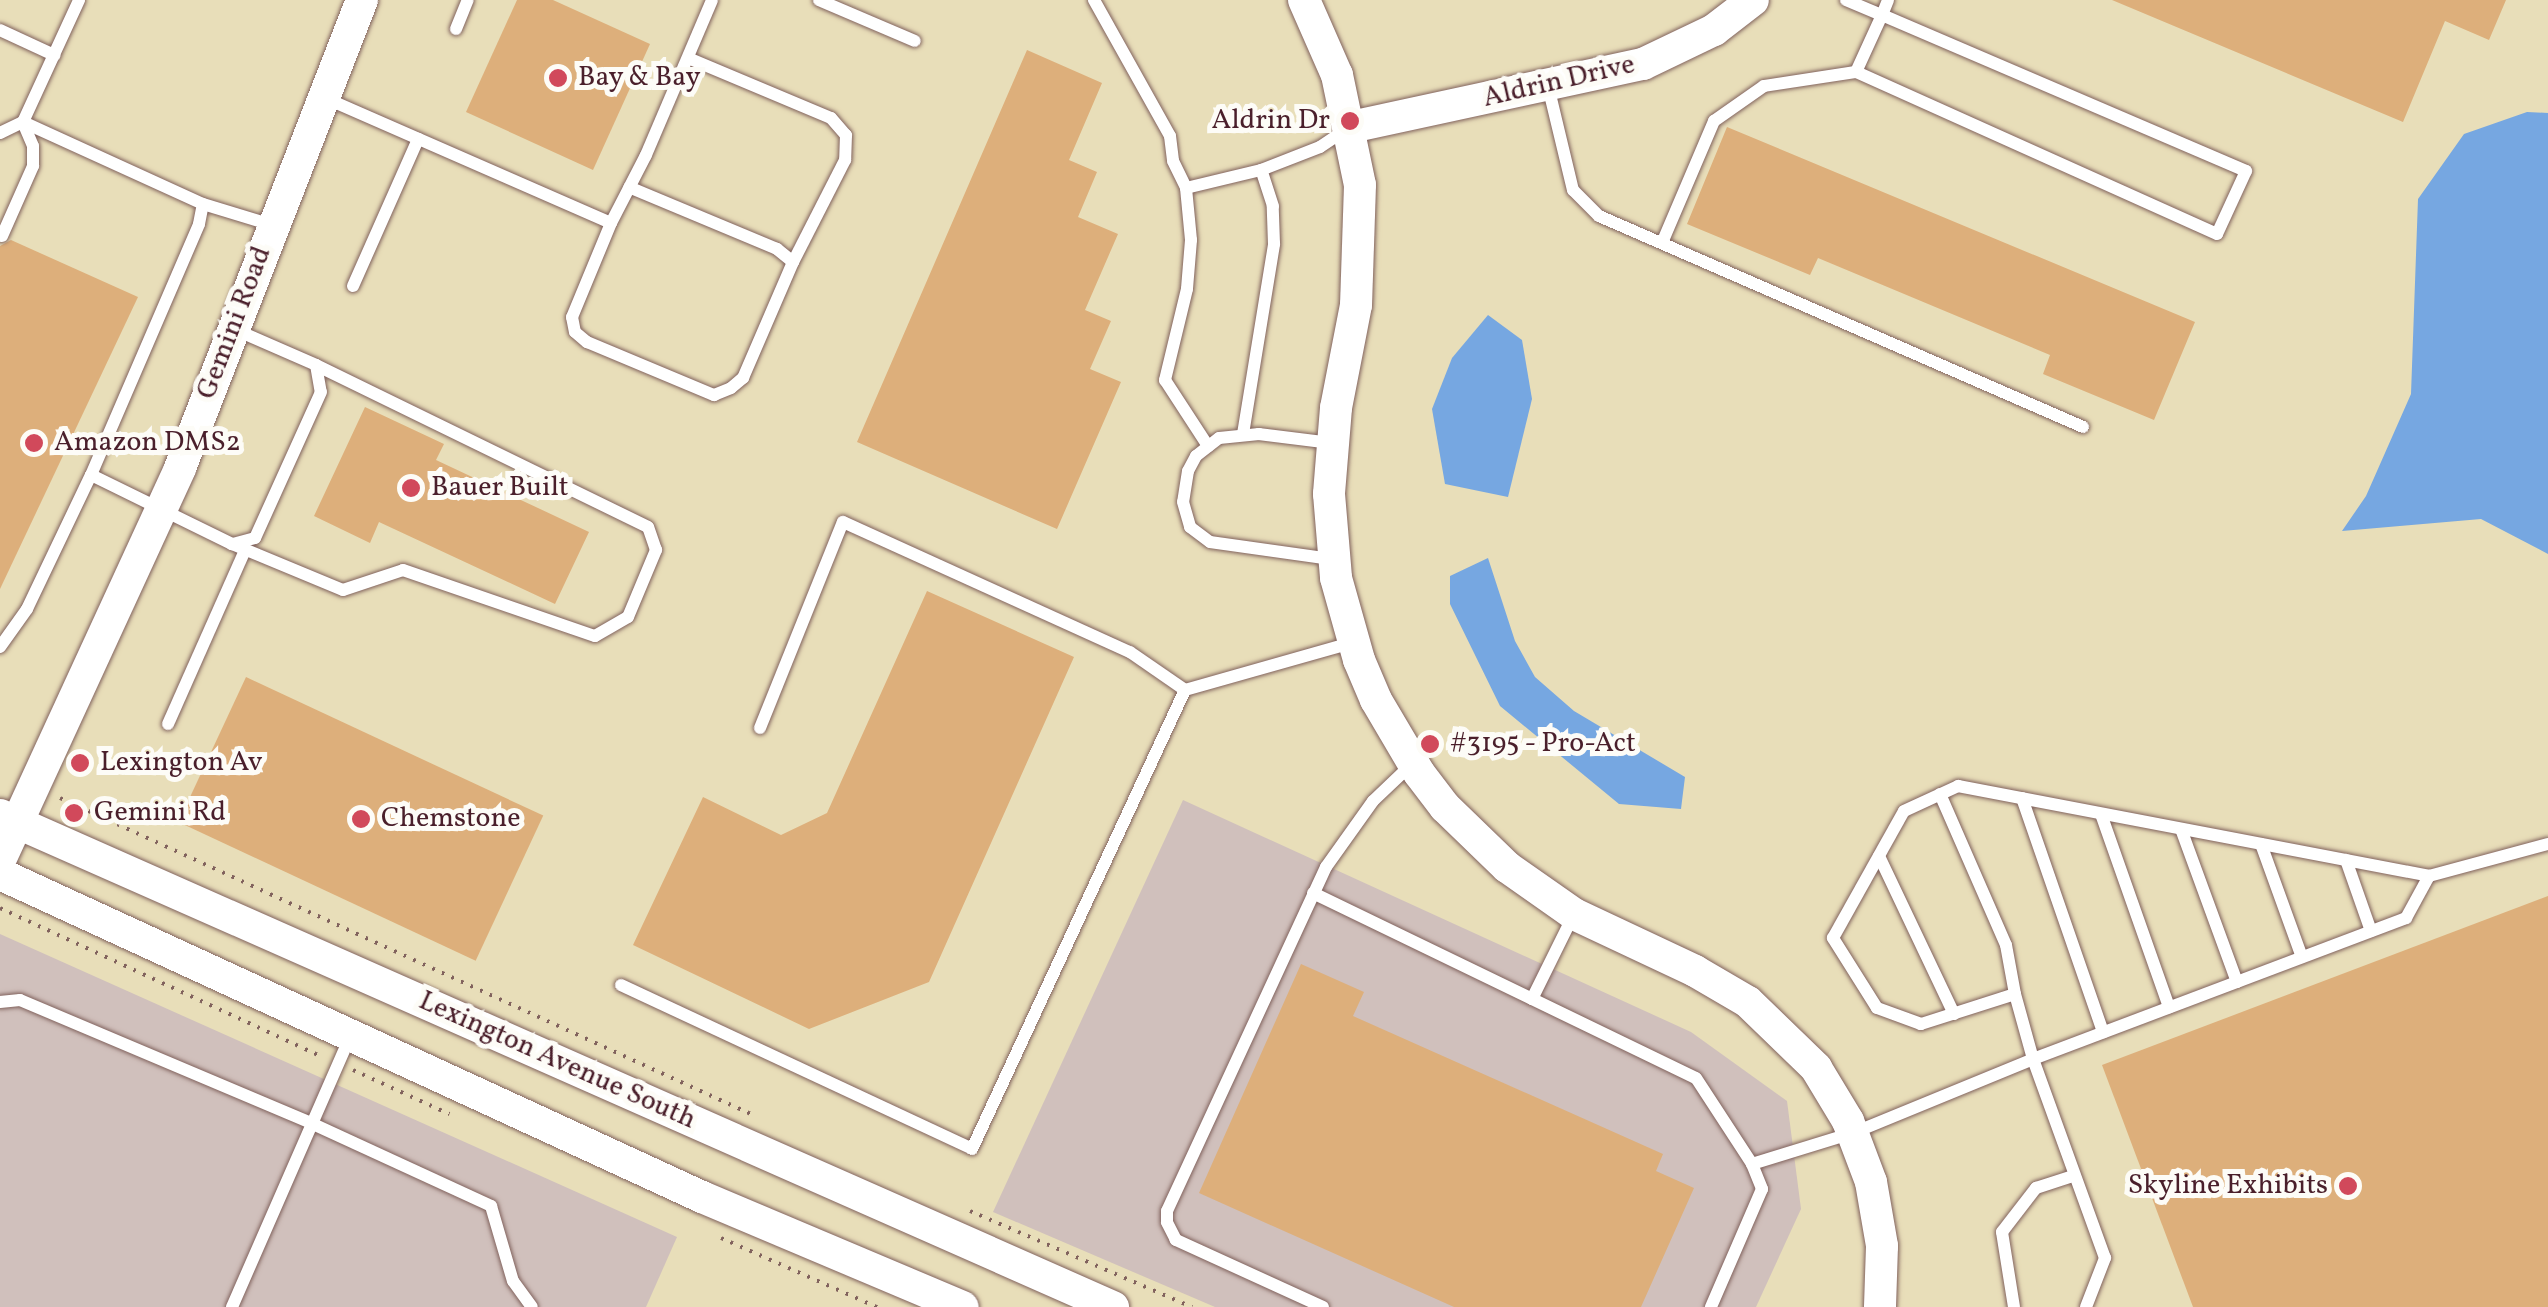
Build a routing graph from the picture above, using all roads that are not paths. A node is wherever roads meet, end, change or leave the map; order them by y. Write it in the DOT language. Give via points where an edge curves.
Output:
graph roads {
  1 [pos="78,0"];
  2 [pos="362,0"];
  3 [pos="468,0"];
  4 [pos="712,0"];
  5 [pos="819,0"];
  6 [pos="1094,0"];
  7 [pos="1304,0"];
  8 [pos="1752,0"];
  9 [pos="1846,0"];
  10 [pos="1888,0"];
  11 [pos="1882,15"];
  12 [pos="456,29"];
  13 [pos="0,30"];
  14 [pos="915,41"];
  15 [pos="54,55"];
  16 [pos="688,58"];
  17 [pos="1856,72"];
  18 [pos="1548,86"];
  19 [pos="323,97"];
  20 [pos="23,122"];
  21 [pos="1351,127"];
  22 [pos="0,133"];
  23 [pos="418,139"];
  24 [pos="1261,170"];
  25 [pos="629,187"];
  26 [pos="1186,188"];
  27 [pos="202,204"];
  28 [pos="611,223"];
  29 [pos="272,224"];
  30 [pos="2,236"];
  31 [pos="1662,244"];
  32 [pos="793,262"];
  33 [pos="352,286"];
  34 [pos="234,328"];
  35 [pos="316,365"];
  36 [pos="2083,426"];
  37 [pos="1244,434"];
  38 [pos="1332,443"];
  39 [pos="1208,446"];
  40 [pos="91,475"];
  41 [pos="162,509"];
  42 [pos="238,548"];
  43 [pos="1334,559"];
  44 [pos="1353,642"];
  45 [pos="0,647"];
  46 [pos="1185,690"];
  47 [pos="168,724"];
  48 [pos="760,728"];
  49 [pos="1412,763"];
  50 [pos="1940,794"];
  51 [pos="2022,798"];
  52 [pos="2101,814"];
  53 [pos="8,819"];
  54 [pos="2180,829"];
  55 [pos="2261,844"];
  56 [pos="2548,844"];
  57 [pos="1879,856"];
  58 [pos="0,860"];
  59 [pos="2346,860"];
  60 [pos="0,874"];
  61 [pos="2429,876"];
  62 [pos="1313,893"];
  63 [pos="1574,914"];
  64 [pos="2371,931"];
  65 [pos="2302,957"];
  66 [pos="2237,982"];
  67 [pos="621,986"];
  68 [pos="2015,994"];
  69 [pos="1532,999"];
  70 [pos="0,1002"];
  71 [pos="2170,1007"];
  72 [pos="1954,1014"];
  73 [pos="2104,1032"];
  74 [pos="344,1050"];
  75 [pos="2033,1059"];
  76 [pos="312,1124"];
  77 [pos="1854,1133"];
  78 [pos="1752,1164"];
  79 [pos="2074,1176"];
  80 [pos="232,1307"];
  81 [pos="532,1307"];
  82 [pos="963,1307"];
  83 [pos="1113,1307"];
  84 [pos="1322,1307"];
  85 [pos="1711,1307"];
  86 [pos="1880,1307"];
  87 [pos="2014,1307"];
  88 [pos="2086,1307"];
  1 -- 15 [label="lane"];
  2 -- 19 [label="street, Gemini Road"];
  3 -- 12 [label="lane"];
  4 -- 16 [label="lane"];
  5 -- 14 [label="lane"];
  6 -- 26 [label="lane" via="1170,136"];
  7 -- 21 [label="street"];
  8 -- 18 [label="street, Aldrin Drive" via="1714,30 1642,64"];
  9 -- 11 [label="lane"];
  10 -- 11 [label="lane"];
  11 -- 17 [label="lane"];
  11 -- 17 [label="lane" via="2246,172 2217,234"];
  13 -- 15 [label="lane"];
  15 -- 20 [label="lane"];
  16 -- 25 [label="lane"];
  16 -- 32 [label="lane" via="832,118 846,135 845,160"];
  17 -- 31 [label="lane" via="1764,86 1714,121"];
  18 -- 21 [label="street, Aldrin Drive"];
  18 -- 31 [label="lane" via="1573,190 1599,216"];
  19 -- 23 [label="lane"];
  19 -- 29 [label="street, Gemini Road"];
  20 -- 22 [label="lane"];
  20 -- 27 [label="lane"];
  20 -- 30 [label="lane" via="33,166"];
  21 -- 24 [label="lane"];
  21 -- 38 [label="street" via="1362,246"];
  23 -- 28 [label="lane"];
  23 -- 33 [label="lane"];
  24 -- 26 [label="lane"];
  24 -- 37 [label="lane" via="1273,206 1274,244"];
  25 -- 28 [label="lane"];
  25 -- 32 [label="lane" via="777,249"];
  26 -- 39 [label="lane" via="1188,289 1165,380"];
  27 -- 29 [label="lane"];
  27 -- 40 [label="lane" via="193,240"];
  28 -- 32 [label="lane" via="572,317 575,332 714,395 744,378"];
  29 -- 34 [label="street, Gemini Road"];
  31 -- 36 [label="lane"];
  34 -- 35 [label="lane"];
  34 -- 41 [label="street, Gemini Road"];
  35 -- 42 [label="lane" via="321,392 255,538"];
  35 -- 42 [label="lane" via="648,526 656,550 628,618 595,636 404,570 343,590"];
  37 -- 38 [label="lane"];
  37 -- 39 [label="lane"];
  38 -- 43 [label="street"];
  39 -- 43 [label="lane" via="1184,484 1185,515 1199,536 1234,548"];
  40 -- 41 [label="lane"];
  40 -- 45 [label="lane" via="27,610"];
  41 -- 42 [label="lane"];
  41 -- 53 [label="street, Gemini Road" via="34,786"];
  42 -- 47 [label="lane"];
  43 -- 44 [label="street"];
  44 -- 46 [label="lane"];
  44 -- 49 [label="street"];
  46 -- 48 [label="lane" via="1130,652 844,522"];
  46 -- 67 [label="lane" via="972,1149"];
  49 -- 62 [label="lane" via="1373,801"];
  49 -- 63 [label="street" via="1475,838"];
  50 -- 51 [label="lane" via="1958,786"];
  50 -- 57 [label="lane" via="1904,811"];
  50 -- 68 [label="lane" via="2006,945"];
  51 -- 52 [label="lane"];
  51 -- 73 [label="lane"];
  52 -- 54 [label="lane"];
  52 -- 71 [label="lane"];
  53 -- 58 [label="street, Gemini Road"];
  53 -- 83 [label="street, Lexington Avenue South"];
  54 -- 55 [label="lane"];
  54 -- 66 [label="lane"];
  55 -- 59 [label="lane"];
  55 -- 65 [label="lane"];
  56 -- 61 [label="lane"];
  57 -- 72 [label="lane"];
  57 -- 72 [label="lane" via="1833,938 1877,1008 1921,1024"];
  59 -- 61 [label="lane"];
  59 -- 64 [label="lane"];
  60 -- 74 [label="street"];
  61 -- 64 [label="lane" via="2406,918"];
  62 -- 69 [label="lane"];
  62 -- 84 [label="lane" via="1166,1222 1176,1240"];
  63 -- 69 [label="lane"];
  63 -- 77 [label="street" via="1748,1002 1816,1068"];
  64 -- 65 [label="lane"];
  65 -- 66 [label="lane"];
  66 -- 71 [label="lane"];
  68 -- 72 [label="lane"];
  68 -- 75 [label="lane"];
  69 -- 78 [label="lane" via="1696,1078"];
  70 -- 76 [label="lane" via="20,1000"];
  71 -- 73 [label="lane"];
  73 -- 75 [label="lane"];
  74 -- 76 [label="lane"];
  74 -- 82 [label="street"];
  75 -- 77 [label="lane"];
  75 -- 79 [label="lane"];
  76 -- 80 [label="lane"];
  76 -- 81 [label="lane" via="491,1206 513,1282"];
  77 -- 78 [label="lane"];
  77 -- 86 [label="street" via="1879,1213"];
  78 -- 85 [label="lane" via="1762,1189"];
  79 -- 87 [label="lane" via="2036,1188 2002,1232"];
  79 -- 88 [label="lane" via="2104,1258"];
}
